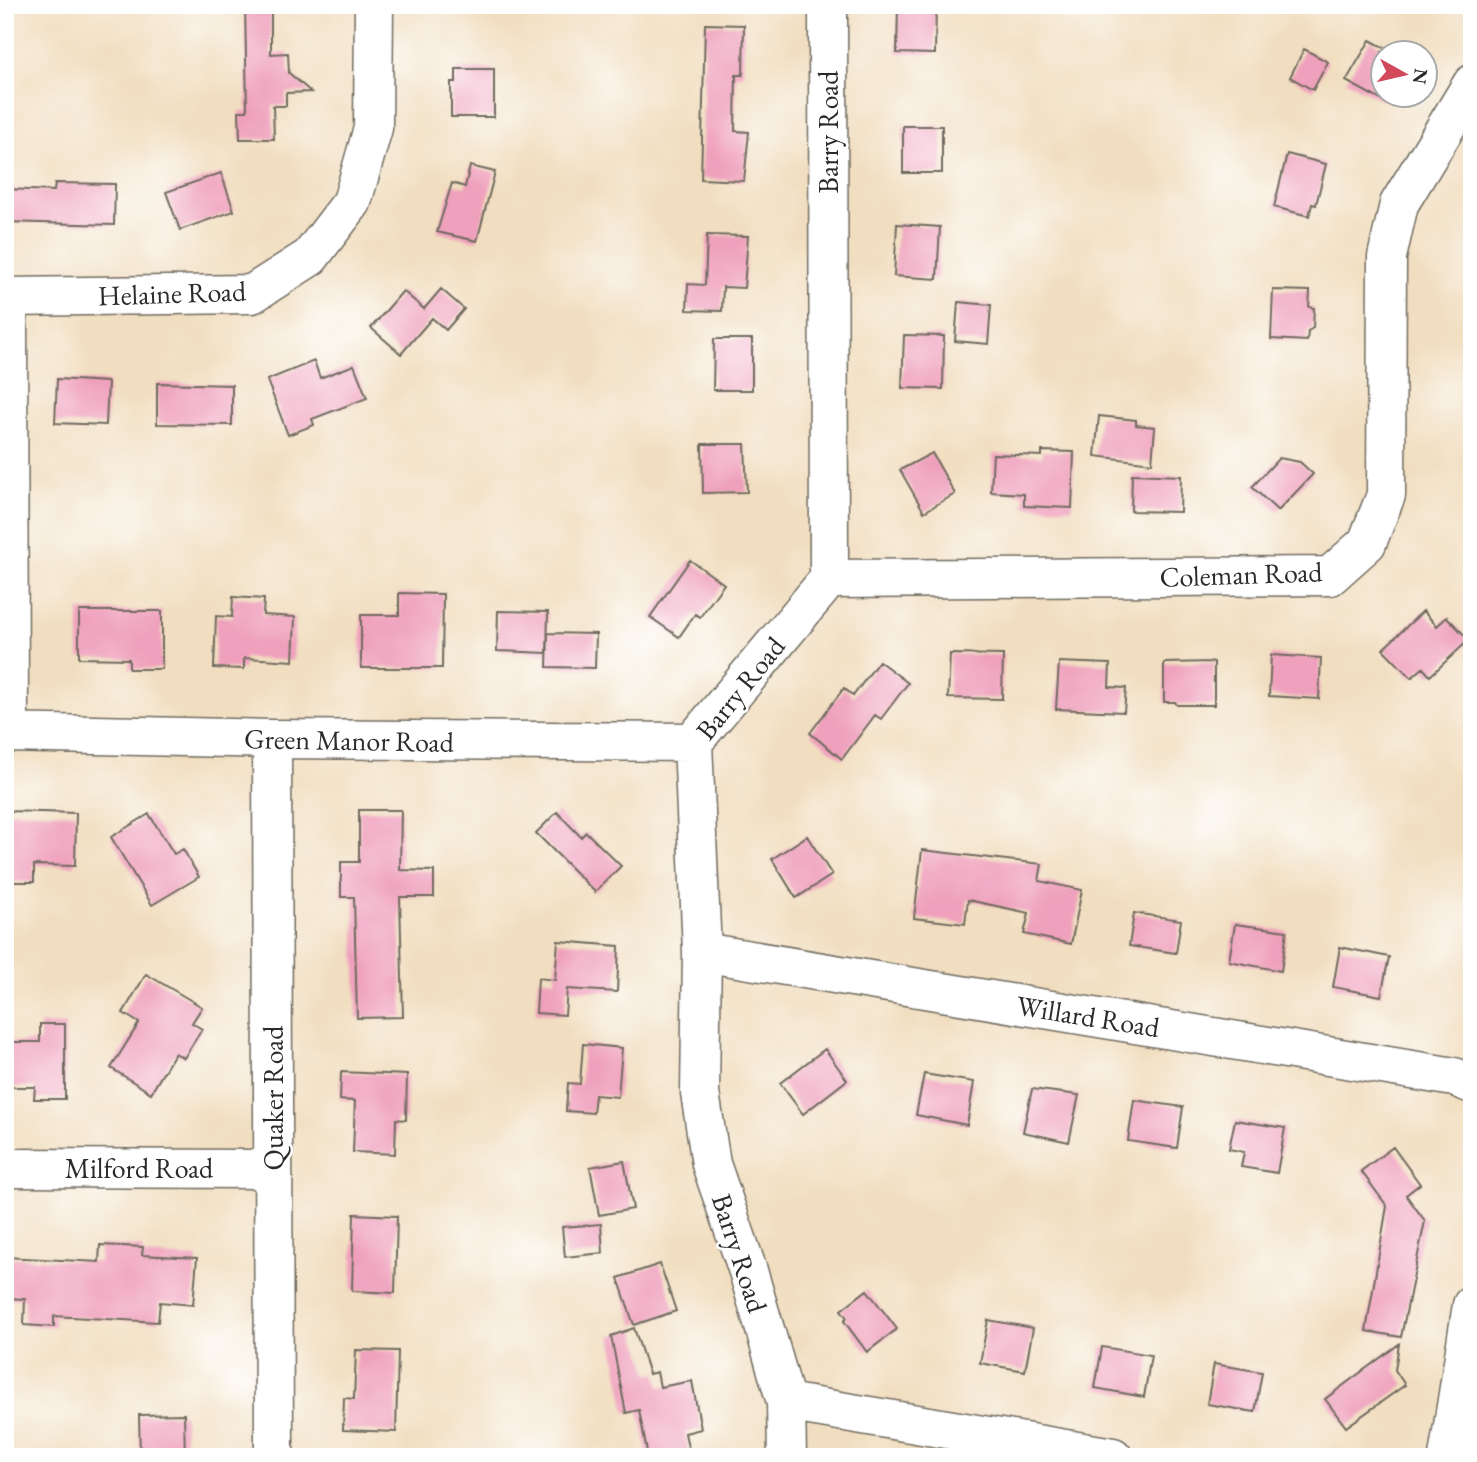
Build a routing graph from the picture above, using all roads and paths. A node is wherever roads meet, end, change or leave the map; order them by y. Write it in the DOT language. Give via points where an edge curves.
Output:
graph roads {
  1 [pos="374,5"];
  2 [pos="828,5"];
  3 [pos="1472,84"];
  4 [pos="7,297"];
  5 [pos="829,579"];
  6 [pos="7,733"];
  7 [pos="272,739"];
  8 [pos="693,743"];
  9 [pos="702,952"];
  10 [pos="1472,1084"];
  11 [pos="5,1168"];
  12 [pos="273,1169"];
  13 [pos="1472,1305"];
  14 [pos="786,1402"];
  15 [pos="274,1457"];
  16 [pos="786,1457"];
  17 [pos="1113,1457"];
  18 [pos="1448,1457"];
  1 -- 4 [label="street, Helaine Road" via="373,128 352,202 310,257 252,294"];
  2 -- 5 [label="street, Barry Road"];
  3 -- 5 [label="street, Coleman Road" via="1399,204 1387,257 1386,495 1367,543 1330,576"];
  4 -- 6 [label="street"];
  5 -- 8 [label="street, Barry Road"];
  6 -- 7 [label="street, Green Manor Road"];
  7 -- 8 [label="street, Green Manor Road"];
  7 -- 12 [label="street, Quaker Road"];
  8 -- 9 [label="street, Barry Road"];
  9 -- 10 [label="street, Willard Road" via="1454,1077"];
  9 -- 14 [label="street, Barry Road" via="700,1093 710,1164 748,1271"];
  11 -- 12 [label="street, Milford Road"];
  12 -- 15 [label="street, Quaker Road"];
  13 -- 18 [label="street"];
  14 -- 16 [label="street, Barry Road"];
  14 -- 17 [label="street"];
}
